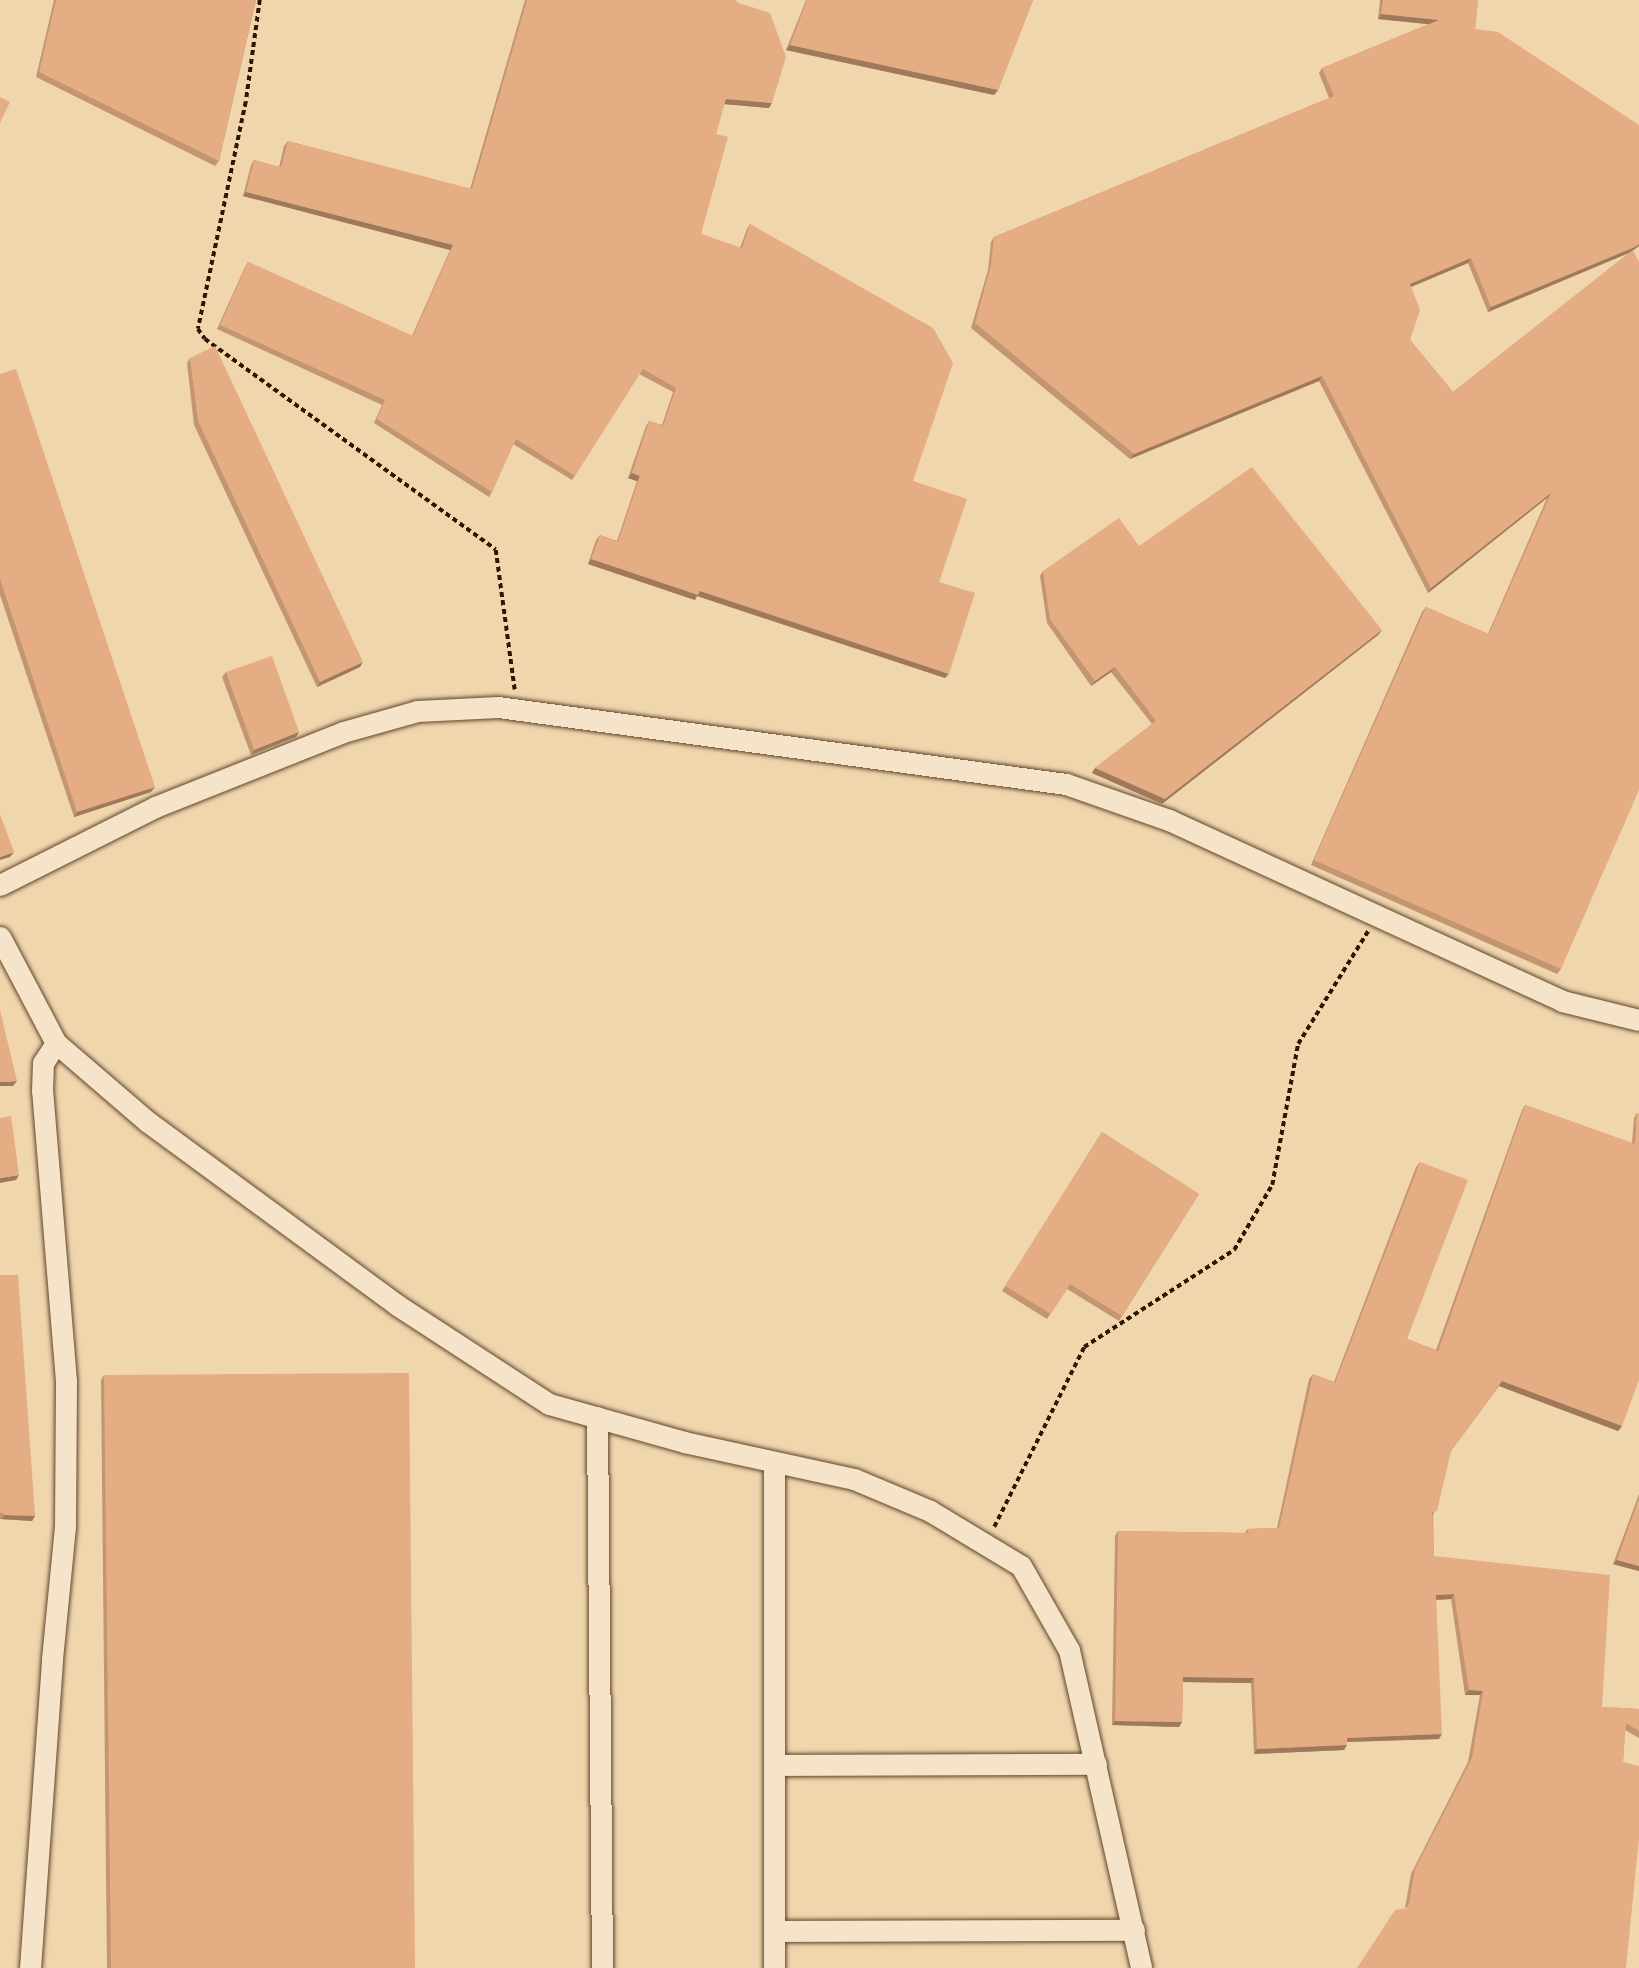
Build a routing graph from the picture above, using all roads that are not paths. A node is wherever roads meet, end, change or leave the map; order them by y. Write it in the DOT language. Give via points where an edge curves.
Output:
graph roads {
  1 [pos="0,885"];
  2 [pos="0,937"];
  3 [pos="1639,1020"];
  4 [pos="56,1043"];
  5 [pos="597,1417"];
  6 [pos="774,1462"];
  7 [pos="1096,1763"];
  8 [pos="774,1765"];
  9 [pos="1134,1930"];
  10 [pos="774,1931"];
  11 [pos="30,1968"];
  12 [pos="602,1968"];
  13 [pos="774,1968"];
  14 [pos="1141,1968"];
  1 -- 3 [label="street" via="155,807 343,732 417,711 498,707 1066,784 1169,820 1562,1001"];
  2 -- 4 [label="street"];
  4 -- 5 [label="street" via="149,1122 397,1305 549,1404"];
  4 -- 11 [label="street" via="43,1063 41,1091 66,1381 65,1527"];
  5 -- 6 [label="street"];
  5 -- 12 [label="street"];
  6 -- 7 [label="street" via="855,1479 930,1511 1021,1566 1069,1650"];
  6 -- 8 [label="street"];
  7 -- 8 [label="street"];
  7 -- 9 [label="street"];
  8 -- 10 [label="street"];
  9 -- 10 [label="street"];
  9 -- 14 [label="street"];
  10 -- 13 [label="street"];
}
